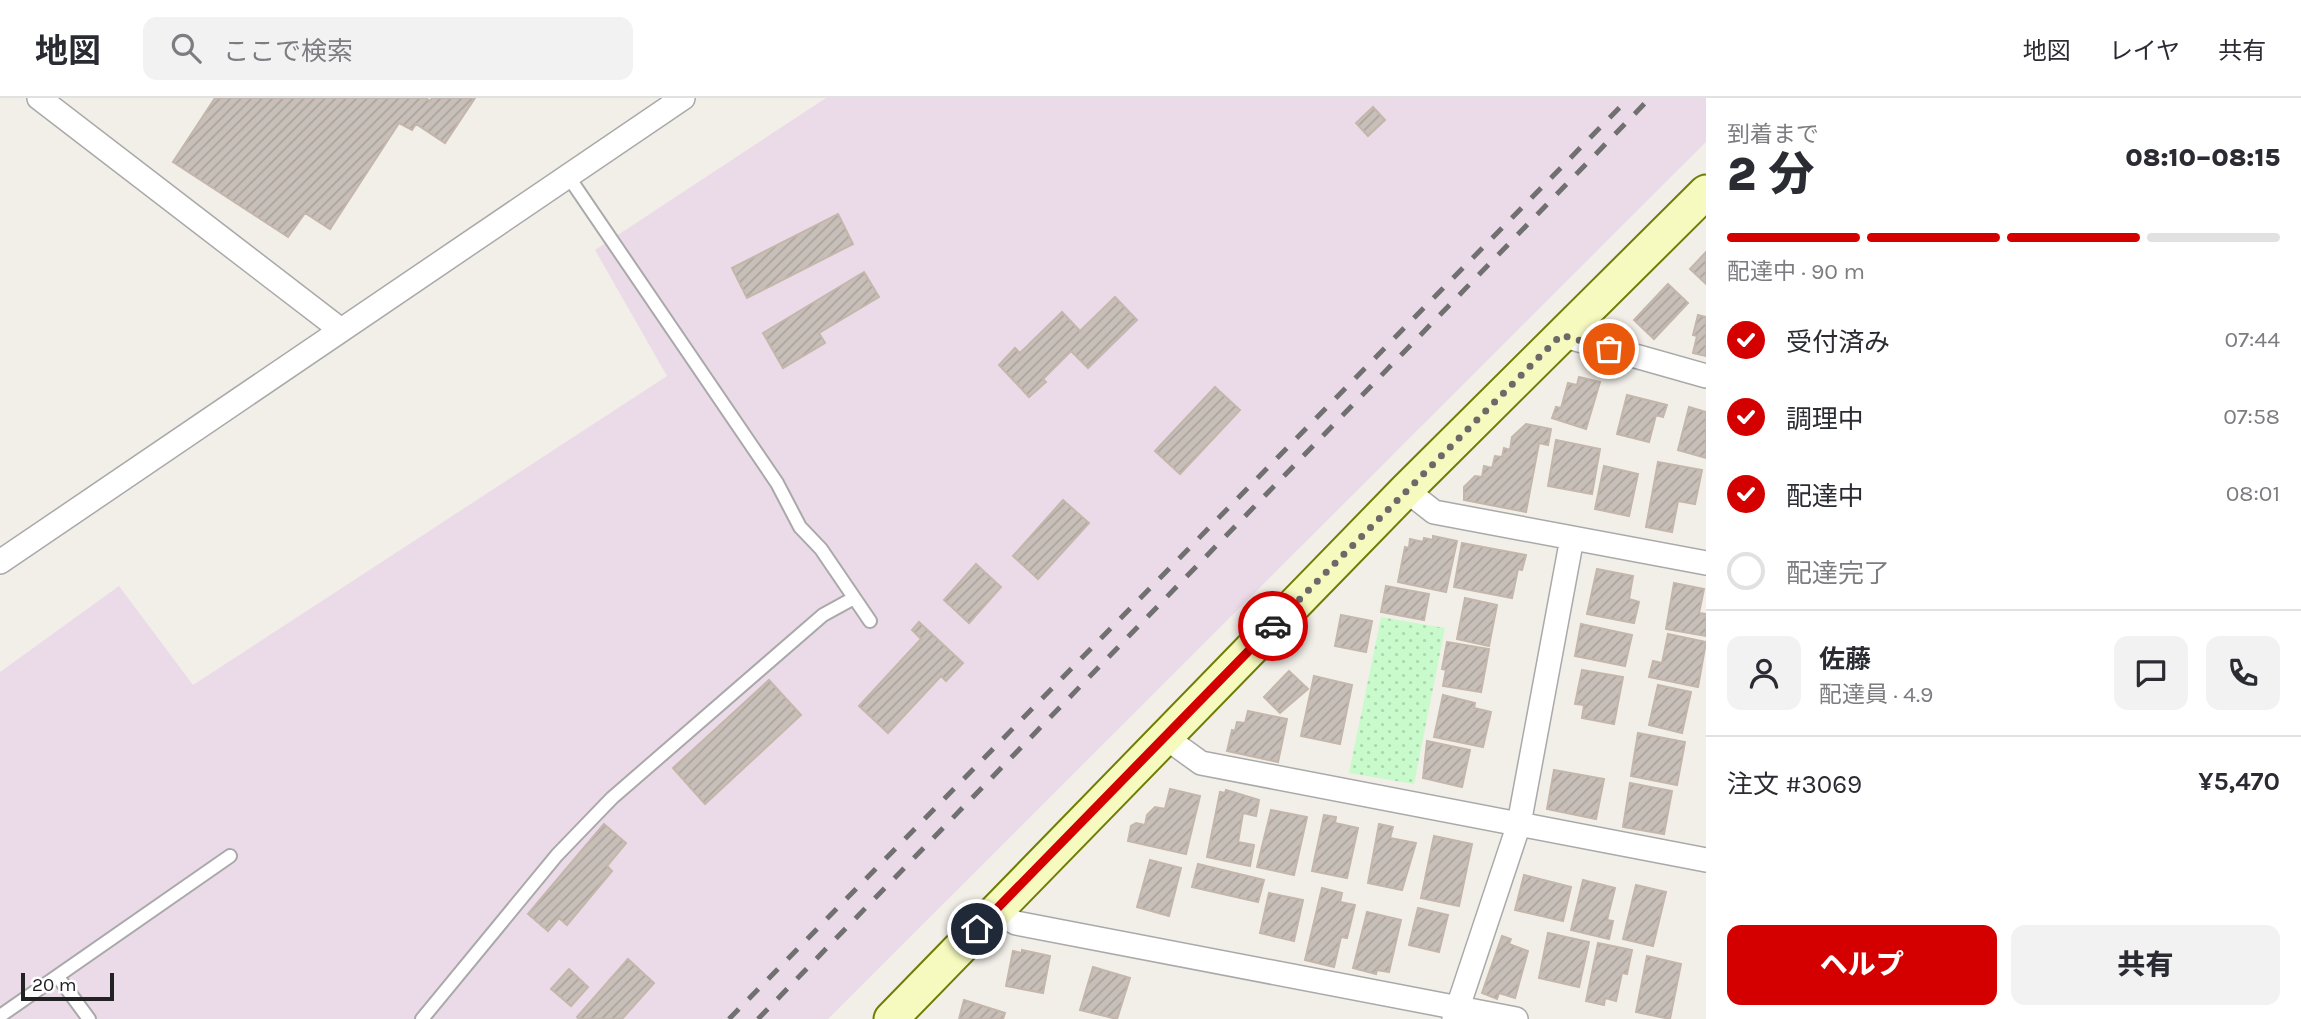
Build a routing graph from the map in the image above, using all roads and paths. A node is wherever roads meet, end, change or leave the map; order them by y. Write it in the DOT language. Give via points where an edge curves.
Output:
graph roads {
  1 [pos="39,98"];
  2 [pos="683,98"];
  3 [pos="568,176"];
  4 [pos="1706,192"];
  5 [pos="341,330"];
  6 [pos="1561,335"];
  7 [pos="1706,376"];
  8 [pos="1406,490"];
  9 [pos="1573,538"];
  10 [pos="0,562"];
  11 [pos="1706,563"];
  12 [pos="854,598"];
  13 [pos="870,621"];
  14 [pos="1165,737"];
  15 [pos="1519,824"];
  16 [pos="230,856"];
  17 [pos="1706,860"];
  18 [pos="994,911"];
  19 [pos="58,977"];
  20 [pos="1456,1013"];
  21 [pos="0,1016"];
  22 [pos="89,1019"];
  23 [pos="422,1019"];
  24 [pos="891,1019"];
  25 [pos="1516,1019"];
  1 -- 5 [label="street"];
  2 -- 3 [label="street"];
  3 -- 5 [label="street"];
  3 -- 12 [label="lane" via="777,484 800,527"];
  4 -- 6 [label="street"];
  5 -- 10 [label="street"];
  6 -- 7 [label="street"];
  6 -- 8 [label="street"];
  8 -- 9 [label="street" via="1434,512"];
  8 -- 14 [label="street"];
  9 -- 11 [label="street"];
  9 -- 15 [label="street"];
  12 -- 13 [label="lane"];
  12 -- 23 [label="lane" via="823,615 612,798 557,855"];
  14 -- 15 [label="street" via="1201,763"];
  14 -- 18 [label="street"];
  15 -- 17 [label="street"];
  15 -- 20 [label="street"];
  16 -- 19 [label="lane"];
  18 -- 20 [label="street" via="1016,923"];
  18 -- 24 [label="street"];
  19 -- 21 [label="lane"];
  19 -- 22 [label="lane"];
  20 -- 25 [label="street"];
}
